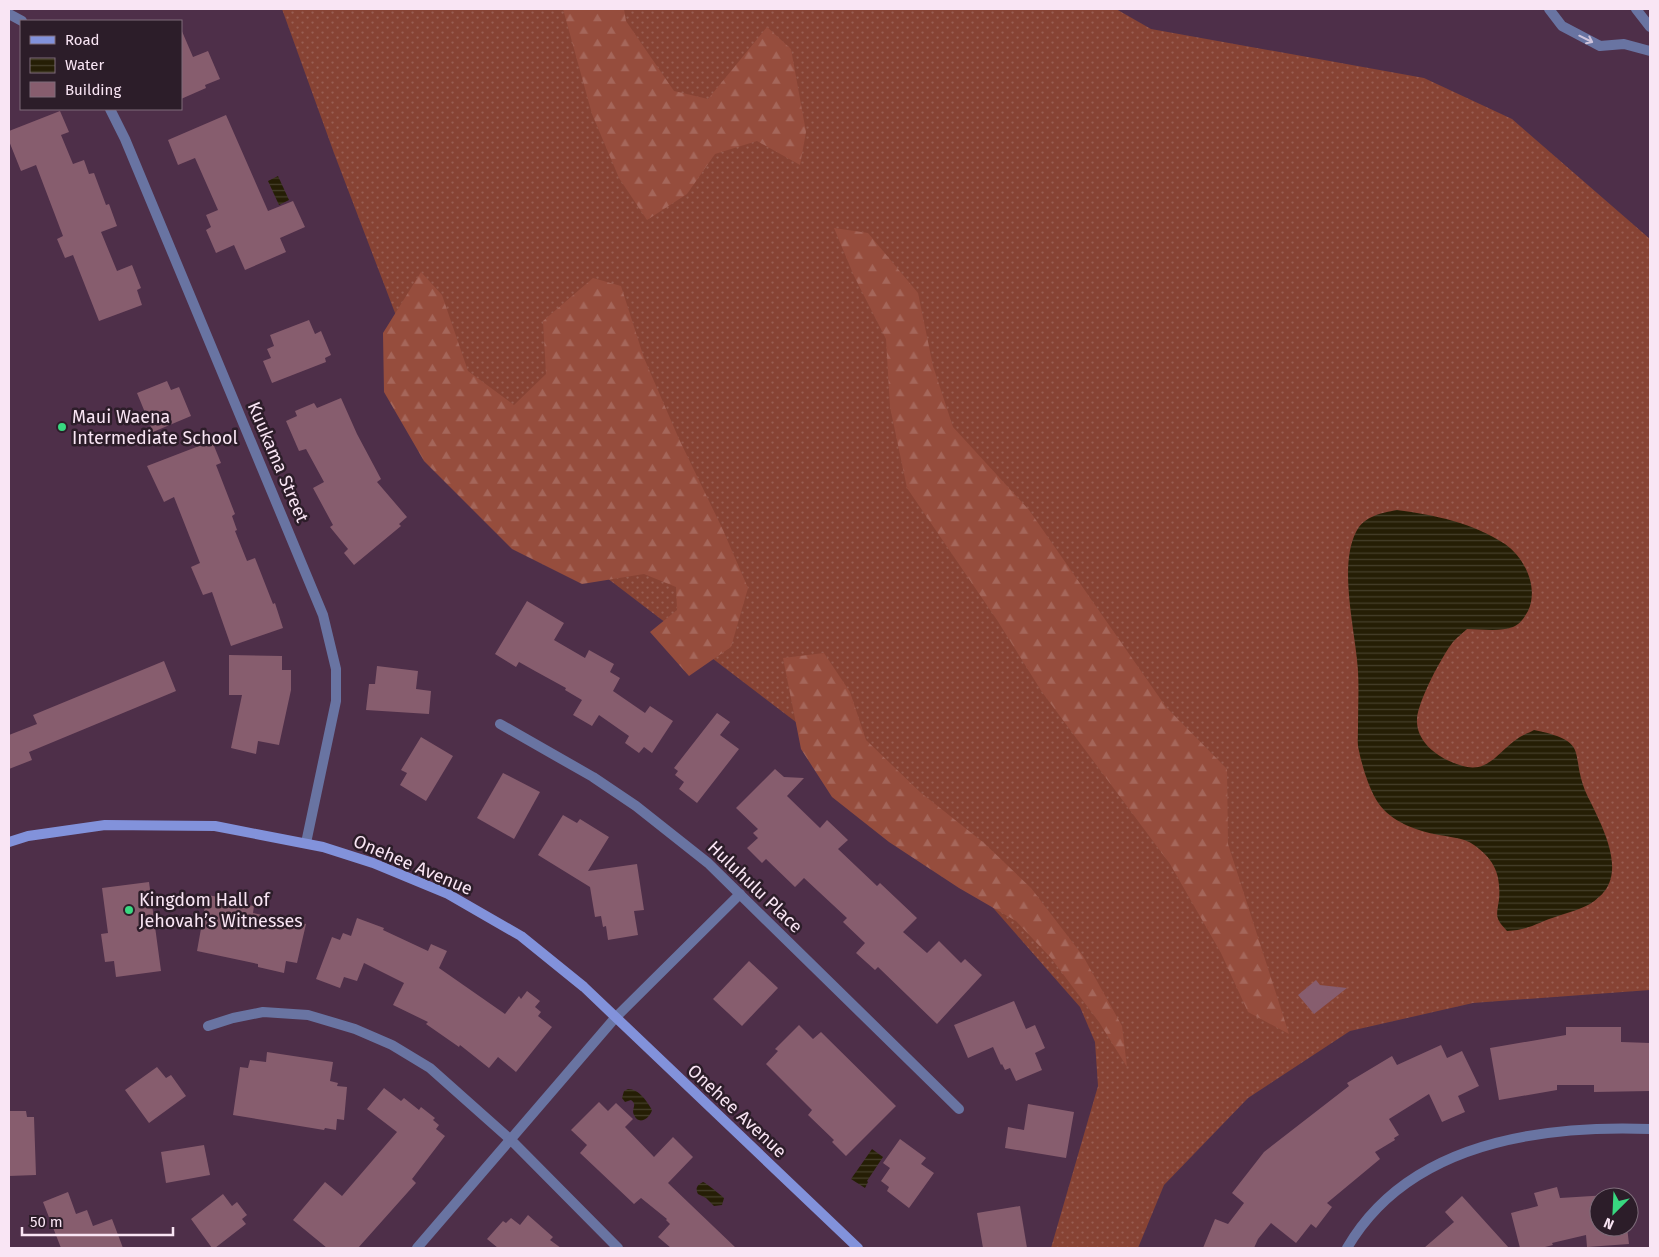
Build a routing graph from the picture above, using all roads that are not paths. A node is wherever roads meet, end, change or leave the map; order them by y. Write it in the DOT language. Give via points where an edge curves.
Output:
graph roads {
  1 [pos="1549,9"];
  2 [pos="1636,9"];
  3 [pos="9,14"];
  4 [pos="20,20"];
  5 [pos="1650,27"];
  6 [pos="1650,51"];
  7 [pos="110,110"];
  8 [pos="500,724"];
  9 [pos="9,842"];
  10 [pos="306,843"];
  11 [pos="740,894"];
  12 [pos="615,1018"];
  13 [pos="208,1026"];
  14 [pos="959,1109"];
  15 [pos="1650,1129"];
  16 [pos="511,1140"];
  17 [pos="417,1248"];
  18 [pos="618,1248"];
  19 [pos="858,1248"];
  20 [pos="1347,1248"];
  1 -- 6 [label="street, one-way" via="1562,26 1600,46 1624,44"];
  2 -- 5 [label="street"];
  3 -- 4 [label="street"];
  7 -- 10 [label="street, Kuukama Street" via="323,615 336,669 336,701"];
  8 -- 11 [label="street, Huluhulu Place" via="593,776 636,806 708,862"];
  9 -- 10 [label="street, Onehee Avenue" via="28,836 104,825 215,826"];
  10 -- 12 [label="street, Onehee Avenue" via="373,863 448,894 521,936 584,987"];
  11 -- 12 [label="street"];
  11 -- 14 [label="street, Huluhulu Place"];
  12 -- 16 [label="street"];
  12 -- 19 [label="street, Onehee Avenue"];
  13 -- 16 [label="street" via="263,1012 308,1015 355,1029 392,1045 430,1068"];
  15 -- 20 [label="street" via="1554,1132 1467,1151 1428,1169 1405,1185 1377,1209"];
  16 -- 17 [label="street"];
  16 -- 18 [label="street"];
}
